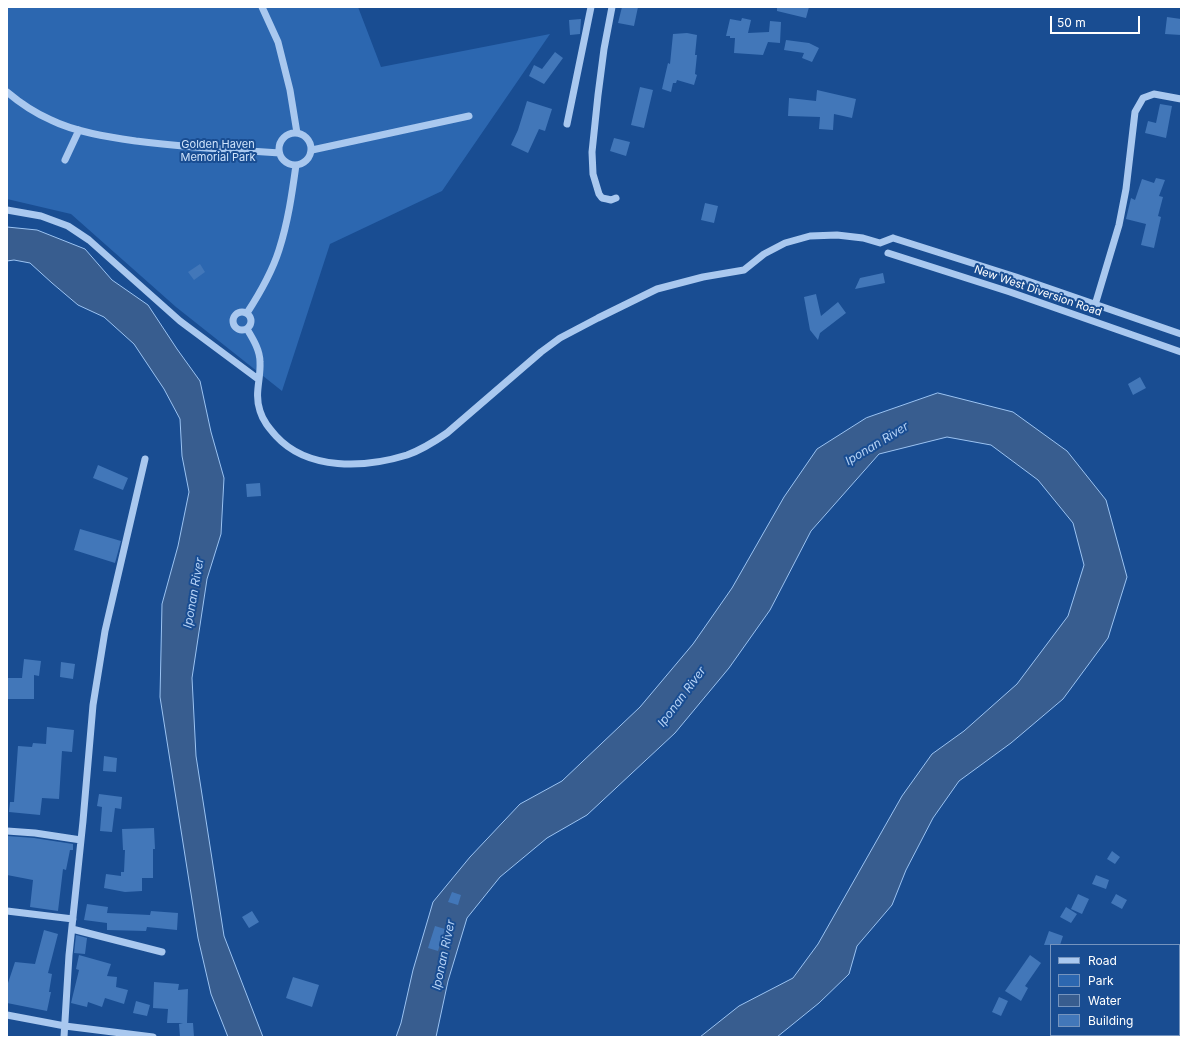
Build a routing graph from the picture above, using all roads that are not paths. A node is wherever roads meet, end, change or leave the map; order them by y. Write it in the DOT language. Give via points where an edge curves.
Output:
graph roads {
  1 [pos="262,7"];
  2 [pos="591,7"];
  3 [pos="612,7"];
  4 [pos="7,92"];
  5 [pos="1181,99"];
  6 [pos="468,116"];
  7 [pos="567,124"];
  8 [pos="80,130"];
  9 [pos="297,133"];
  10 [pos="312,150"];
  11 [pos="280,153"];
  12 [pos="65,160"];
  13 [pos="296,165"];
  14 [pos="616,198"];
  15 [pos="7,210"];
  16 [pos="893,238"];
  17 [pos="880,243"];
  18 [pos="888,253"];
  19 [pos="1095,304"];
  20 [pos="247,313"];
  21 [pos="247,329"];
  22 [pos="1181,334"];
  23 [pos="1181,352"];
  24 [pos="258,379"];
  25 [pos="145,459"];
  26 [pos="7,831"];
  27 [pos="81,840"];
  28 [pos="7,911"];
  29 [pos="73,919"];
  30 [pos="72,929"];
  31 [pos="162,952"];
  32 [pos="7,1016"];
  33 [pos="65,1026"];
  34 [pos="64,1037"];
  35 [pos="153,1037"];
  1 -- 9 [label="street" via="278,42"];
  2 -- 7 [label="street"];
  3 -- 14 [label="street" via="598,95 592,167 602,198"];
  4 -- 8 [label="street" via="21,104 51,120"];
  5 -- 19 [label="street" via="1154,94 1143,98 1135,112 1119,225"];
  6 -- 10 [label="street"];
  8 -- 11 [label="street" via="156,143"];
  8 -- 12 [label="street"];
  9 -- 10 [label="street" via="309,140"];
  9 -- 11 [label="street" via="283,138"];
  10 -- 13 [label="street" via="305,162"];
  11 -- 13 [label="street" via="284,161"];
  13 -- 20 [label="street" via="279,250"];
  15 -- 24 [label="street" via="41,216 68,226 89,240 180,321"];
  16 -- 17 [label="street"];
  16 -- 18 [label="street"];
  16 -- 19 [label="street, New West Diversion Road"];
  17 -- 18 [label="street"];
  17 -- 24 [label="street" via="837,235 810,236 785,243 764,254 744,270 657,289 560,338 447,433 430,444 408,455 378,462 324,462 291,449 267,427 256,394"];
  18 -- 23 [label="street, New West Diversion Road" via="1010,292"];
  19 -- 22 [label="street, New West Diversion Road"];
  20 -- 21 [label="street" via="251,318 251,324"];
  20 -- 21 [label="street" via="238,312 233,322 235,328"];
  21 -- 24 [label="street" via="258,351"];
  25 -- 27 [label="street" via="105,631 93,705"];
  26 -- 27 [label="street"];
  27 -- 29 [label="street"];
  28 -- 29 [label="street"];
  29 -- 30 [label="street"];
  30 -- 31 [label="street"];
  30 -- 33 [label="street"];
  32 -- 33 [label="street"];
  33 -- 34 [label="street"];
  33 -- 35 [label="street"];
}
